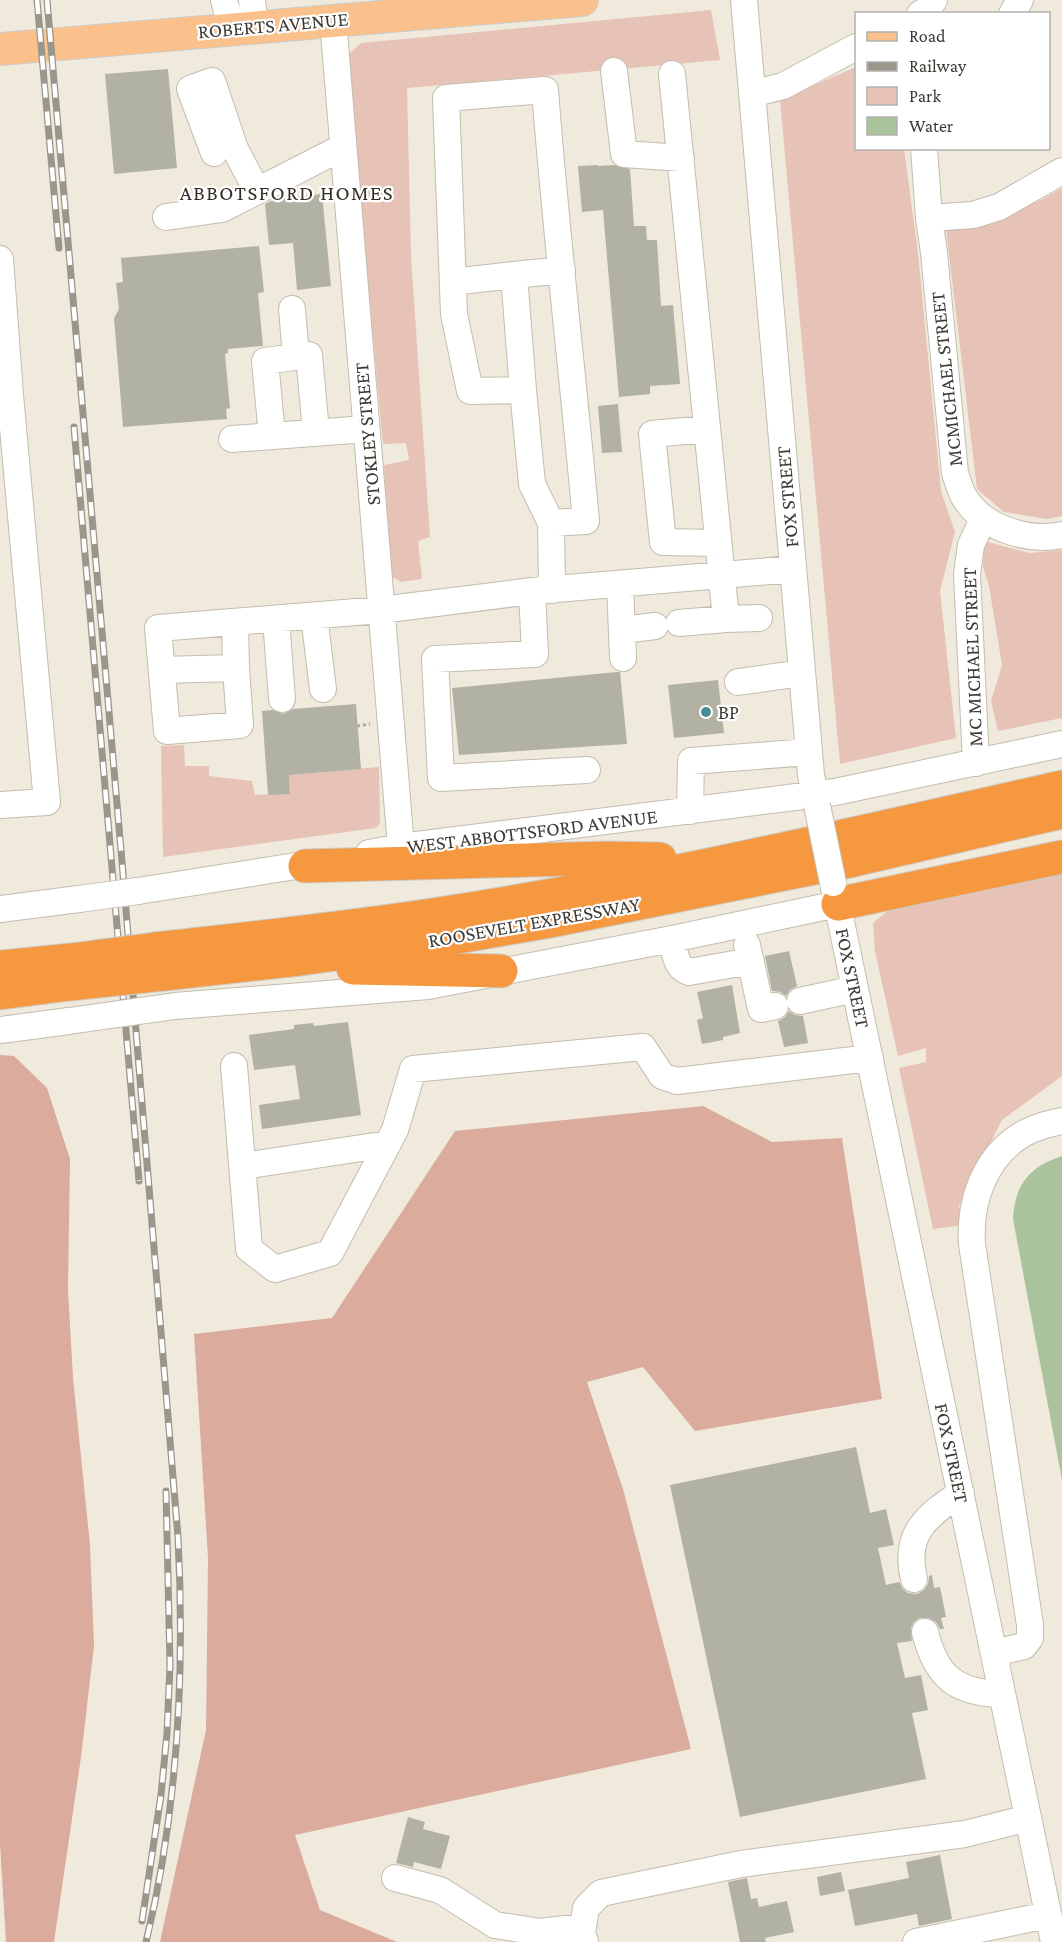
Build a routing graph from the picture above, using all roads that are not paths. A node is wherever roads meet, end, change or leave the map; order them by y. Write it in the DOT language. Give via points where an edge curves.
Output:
graph roads {
  1 [pos="582,0"];
  2 [pos="744,0"];
  3 [pos="934,0"];
  4 [pos="924,12"];
  5 [pos="241,14"];
  6 [pos="333,20"];
  7 [pos="855,48"];
  8 [pos="0,49"];
  9 [pos="614,71"];
  10 [pos="672,74"];
  11 [pos="752,94"];
  12 [pos="343,147"];
  13 [pos="924,150"];
  14 [pos="214,153"];
  15 [pos="681,158"];
  16 [pos="1062,171"];
  17 [pos="257,191"];
  18 [pos="166,217"];
  19 [pos="929,218"];
  20 [pos="0,259"];
  21 [pos="562,270"];
  22 [pos="514,275"];
  23 [pos="453,282"];
  24 [pos="292,309"];
  25 [pos="296,357"];
  26 [pos="523,390"];
  27 [pos="366,429"];
  28 [pos="707,429"];
  29 [pos="316,432"];
  30 [pos="272,436"];
  31 [pos="232,440"];
  32 [pos="983,519"];
  33 [pos="551,523"];
  34 [pos="1062,535"];
  35 [pos="718,543"];
  36 [pos="793,569"];
  37 [pos="722,575"];
  38 [pos="620,584"];
  39 [pos="542,591"];
  40 [pos="381,610"];
  41 [pos="314,616"];
  42 [pos="759,618"];
  43 [pos="276,619"];
  44 [pos="726,619"];
  45 [pos="235,622"];
  46 [pos="622,630"];
  47 [pos="623,658"];
  48 [pos="236,668"];
  49 [pos="162,670"];
  50 [pos="802,673"];
  51 [pos="738,681"];
  52 [pos="323,689"];
  53 [pos="282,699"];
  54 [pos="1062,744"];
  55 [pos="809,752"];
  56 [pos="976,763"];
  57 [pos="587,770"];
  58 [pos="1062,787"];
  59 [pos="816,800"];
  60 [pos="0,805"];
  61 [pos="690,811"];
  62 [pos="1062,812"];
  63 [pos="401,847"];
  64 [pos="1062,857"];
  65 [pos="724,860"];
  66 [pos="305,866"];
  67 [pos="835,894"];
  68 [pos="0,909"];
  69 [pos="743,925"];
  70 [pos="672,939"];
  71 [pos="300,959"];
  72 [pos="160,961"];
  73 [pos="751,961"];
  74 [pos="0,967"];
  75 [pos="501,971"];
  76 [pos="70,972"];
  77 [pos="855,989"];
  78 [pos="0,993"];
  79 [pos="800,1001"];
  80 [pos="775,1006"];
  81 [pos="0,1030"];
  82 [pos="870,1058"];
  83 [pos="234,1065"];
  84 [pos="1062,1121"];
  85 [pos="388,1144"];
  86 [pos="243,1166"];
  87 [pos="961,1493"];
  88 [pos="914,1579"];
  89 [pos="925,1632"];
  90 [pos="994,1653"];
  91 [pos="1002,1694"];
  92 [pos="1028,1818"];
  93 [pos="395,1878"];
  94 [pos="1048,1915"];
  95 [pos="584,1934"];
  96 [pos="943,1939"];
  97 [pos="916,1942"];
  98 [pos="1054,1942"];
  1 -- 6 [label="main road, ROBERTS AVENUE"];
  2 -- 11 [label="street, FOX STREET"];
  3 -- 4 [label="street"];
  5 -- 6 [label="main road, ROBERTS AVENUE"];
  5 -- 8 [label="main road, ROBERTS AVENUE"];
  6 -- 12 [label="street, STOKLEY STREET"];
  7 -- 11 [label="street" via="783,86"];
  9 -- 15 [label="street" via="624,154"];
  10 -- 15 [label="street"];
  11 -- 36 [label="street, FOX STREET"];
  12 -- 17 [label="street"];
  12 -- 27 [label="street, STOKLEY STREET"];
  13 -- 19 [label="street, MCMICHAEL STREET"];
  14 -- 17 [label="street" via="190,89 212,81 235,149"];
  15 -- 28 [label="street"];
  16 -- 19 [label="street" via="999,207 974,214"];
  17 -- 18 [label="street" via="222,209"];
  19 -- 32 [label="street, MCMICHAEL STREET" via="955,472 964,496"];
  20 -- 60 [label="street" via="47,802"];
  21 -- 22 [label="street"];
  21 -- 23 [label="street" via="545,90 446,98"];
  21 -- 33 [label="street" via="586,521"];
  22 -- 23 [label="street"];
  22 -- 26 [label="street"];
  23 -- 26 [label="street" via="454,314 470,391"];
  24 -- 25 [label="street"];
  25 -- 29 [label="street" via="309,355"];
  25 -- 30 [label="street" via="265,361"];
  26 -- 33 [label="street" via="532,484"];
  27 -- 29 [label="street"];
  27 -- 40 [label="street, STOKLEY STREET"];
  28 -- 35 [label="street"];
  28 -- 35 [label="street" via="652,434 663,542"];
  29 -- 30 [label="street"];
  30 -- 31 [label="street"];
  32 -- 34 [label="street, MCMICHAEL STREET" via="1017,534"];
  32 -- 56 [label="street, MC MICHAEL STREET" via="971,545 967,574"];
  33 -- 39 [label="street"];
  35 -- 37 [label="street"];
  36 -- 37 [label="street"];
  36 -- 50 [label="street, FOX STREET"];
  37 -- 38 [label="street"];
  37 -- 44 [label="street"];
  38 -- 39 [label="street"];
  38 -- 46 [label="street"];
  39 -- 40 [label="street"];
  39 -- 57 [label="street" via="535,654 435,659 441,778"];
  40 -- 41 [label="street"];
  40 -- 63 [label="street, STOKLEY STREET"];
  41 -- 43 [label="street"];
  41 -- 52 [label="street"];
  42 -- 44 [label="street"];
  43 -- 45 [label="street"];
  43 -- 53 [label="street"];
  44 -- 46 [label="street"];
  45 -- 48 [label="street"];
  45 -- 49 [label="street" via="158,628"];
  46 -- 47 [label="street"];
  48 -- 49 [label="street"];
  48 -- 49 [label="street" via="240,725 167,731"];
  50 -- 51 [label="street"];
  50 -- 55 [label="street, FOX STREET"];
  54 -- 56 [label="street, WEST ABBOTTSFORD AVENUE"];
  55 -- 59 [label="street, FOX STREET"];
  55 -- 61 [label="street" via="691,761"];
  56 -- 59 [label="street, WEST ABBOTTSFORD AVENUE" via="835,792"];
  58 -- 65 [label="highway, ROOSEVELT EXPRESSWAY"];
  59 -- 61 [label="street, WEST ABBOTTSFORD AVENUE"];
  59 -- 67 [label="street, FOX STREET, bridge"];
  61 -- 63 [label="street, WEST ABBOTTSFORD AVENUE"];
  62 -- 71 [label="highway, ROOSEVELT EXPRESSWAY" via="854,860 545,922"];
  63 -- 66 [label="street, WEST ABBOTTSFORD AVENUE"];
  64 -- 67 [label="highway"];
  65 -- 66 [label="highway" via="608,858"];
  65 -- 72 [label="highway, ROOSEVELT EXPRESSWAY" via="448,913"];
  66 -- 68 [label="street, WEST ABBOTTSFORD AVENUE, bridge"];
  67 -- 69 [label="street"];
  67 -- 77 [label="street, FOX STREET"];
  69 -- 70 [label="street"];
  69 -- 73 [label="street"];
  70 -- 73 [label="street" via="679,966 689,972"];
  70 -- 75 [label="street"];
  71 -- 72 [label="highway, ROOSEVELT EXPRESSWAY"];
  71 -- 75 [label="highway" via="356,968"];
  72 -- 76 [label="highway, ROOSEVELT EXPRESSWAY, bridge"];
  73 -- 80 [label="street" via="761,1010"];
  74 -- 76 [label="highway, ROOSEVELT EXPRESSWAY"];
  75 -- 81 [label="street, bridge" via="428,986 175,1006"];
  76 -- 78 [label="highway, ROOSEVELT EXPRESSWAY"];
  77 -- 79 [label="street"];
  77 -- 82 [label="street, FOX STREET"];
  82 -- 85 [label="street" via="677,1081 662,1076 643,1047 413,1069"];
  82 -- 87 [label="street, FOX STREET"];
  83 -- 86 [label="street"];
  84 -- 90 [label="street" via="1030,1130 999,1154 987,1169 974,1205 972,1244 1030,1632 1024,1646"];
  85 -- 86 [label="street"];
  85 -- 86 [label="street" via="330,1253 275,1269 249,1250"];
  87 -- 88 [label="street" via="930,1514 916,1533 910,1565"];
  87 -- 90 [label="street, FOX STREET"];
  89 -- 91 [label="street" via="935,1663 947,1677 970,1690"];
  90 -- 91 [label="street, FOX STREET"];
  91 -- 92 [label="street, FOX STREET"];
  92 -- 94 [label="street, FOX STREET"];
  92 -- 95 [label="street" via="965,1834 741,1864 601,1893 586,1908"];
  93 -- 95 [label="street" via="440,1890 495,1925"];
  94 -- 96 [label="street"];
  94 -- 98 [label="street, FOX STREET"];
  96 -- 97 [label="street"];
}
